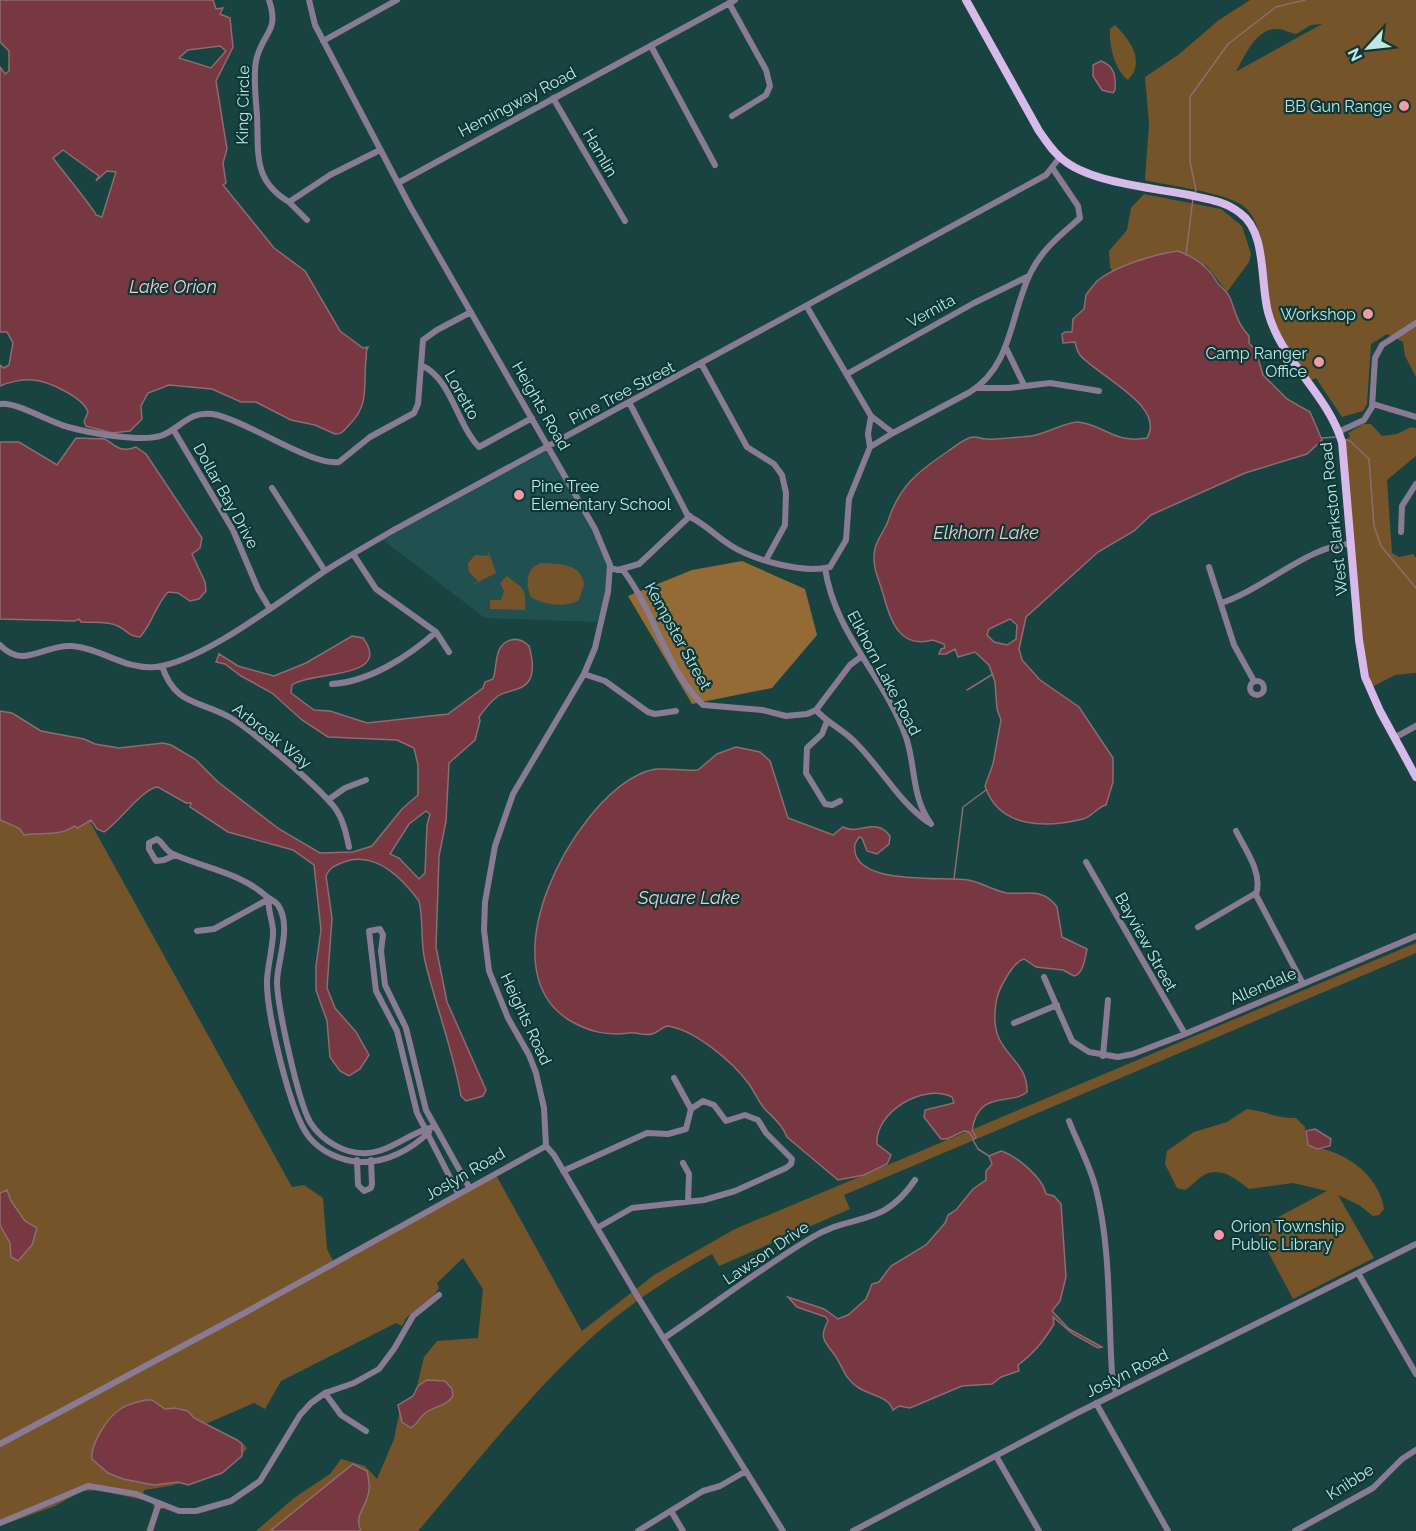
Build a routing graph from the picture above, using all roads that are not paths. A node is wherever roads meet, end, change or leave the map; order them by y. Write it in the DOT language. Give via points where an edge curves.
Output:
graph roads {
  1 [pos="269,0"];
  2 [pos="309,0"];
  3 [pos="397,0"];
  4 [pos="966,0"];
  5 [pos="732,2"];
  6 [pos="323,41"];
  7 [pos="651,46"];
  8 [pos="553,98"];
  9 [pos="732,116"];
  10 [pos="380,150"];
  11 [pos="1060,157"];
  12 [pos="715,165"];
  13 [pos="1053,169"];
  14 [pos="398,183"];
  15 [pos="289,202"];
  16 [pos="307,220"];
  17 [pos="625,221"];
  18 [pos="1029,276"];
  19 [pos="807,307"];
  20 [pos="471,312"];
  21 [pos="1416,323"];
  22 [pos="1006,348"];
  23 [pos="422,365"];
  24 [pos="702,365"];
  25 [pos="847,374"];
  26 [pos="991,374"];
  27 [pos="1024,385"];
  28 [pos="977,388"];
  29 [pos="995,389"];
  30 [pos="1099,391"];
  31 [pos="0,404"];
  32 [pos="630,404"];
  33 [pos="1373,404"];
  34 [pos="871,416"];
  35 [pos="1416,417"];
  36 [pos="532,418"];
  37 [pos="173,429"];
  38 [pos="1338,432"];
  39 [pos="893,433"];
  40 [pos="870,447"];
  41 [pos="549,448"];
  42 [pos="1416,484"];
  43 [pos="272,488"];
  44 [pos="690,516"];
  45 [pos="1401,532"];
  46 [pos="1351,544"];
  47 [pos="352,554"];
  48 [pos="766,560"];
  49 [pos="1209,567"];
  50 [pos="610,568"];
  51 [pos="825,568"];
  52 [pos="622,569"];
  53 [pos="325,571"];
  54 [pos="1221,603"];
  55 [pos="270,609"];
  56 [pos="436,632"];
  57 [pos="0,645"];
  58 [pos="449,652"];
  59 [pos="862,656"];
  60 [pos="162,666"];
  61 [pos="584,674"];
  62 [pos="1254,681"];
  63 [pos="333,684"];
  64 [pos="816,710"];
  65 [pos="676,711"];
  66 [pos="827,721"];
  67 [pos="1416,726"];
  68 [pos="1394,738"];
  69 [pos="1416,777"];
  70 [pos="366,780"];
  71 [pos="328,800"];
  72 [pos="840,801"];
  73 [pos="1236,831"];
  74 [pos="349,847"];
  75 [pos="175,855"];
  76 [pos="1086,862"];
  77 [pos="1257,893"];
  78 [pos="269,899"];
  79 [pos="1198,927"];
  80 [pos="197,931"];
  81 [pos="1416,936"];
  82 [pos="372,951"];
  83 [pos="381,951"];
  84 [pos="1044,977"];
  85 [pos="1303,984"];
  86 [pos="1108,1000"];
  87 [pos="1057,1005"];
  88 [pos="1014,1023"];
  89 [pos="1185,1034"];
  90 [pos="1102,1056"];
  91 [pos="674,1078"];
  92 [pos="691,1109"];
  93 [pos="1069,1121"];
  94 [pos="434,1127"];
  95 [pos="425,1131"];
  96 [pos="546,1146"];
  97 [pos="358,1153"];
  98 [pos="370,1153"];
  99 [pos="357,1162"];
  100 [pos="371,1162"];
  101 [pos="683,1163"];
  102 [pos="563,1171"];
  103 [pos="915,1180"];
  104 [pos="469,1187"];
  105 [pos="458,1193"];
  106 [pos="688,1202"];
  107 [pos="597,1228"];
  108 [pos="1416,1244"];
  109 [pos="1358,1273"];
  110 [pos="439,1295"];
  111 [pos="664,1338"];
  112 [pos="1416,1374"];
  113 [pos="325,1393"];
  114 [pos="1116,1393"];
  115 [pos="1096,1403"];
  116 [pos="366,1431"];
  117 [pos="0,1444"];
  118 [pos="1416,1450"];
  119 [pos="996,1455"];
  120 [pos="746,1471"];
  121 [pos="159,1503"];
  122 [pos="671,1511"];
  123 [pos="0,1523"];
  124 [pos="150,1531"];
  125 [pos="638,1531"];
  126 [pos="683,1531"];
  127 [pos="783,1531"];
  128 [pos="853,1531"];
  129 [pos="1039,1531"];
  130 [pos="1168,1531"];
  131 [pos="1295,1531"];
  1 -- 15 [label="street, King Circle" via="274,19 255,69 256,155 269,186"];
  2 -- 6 [label="street, Heights Road"];
  3 -- 6 [label="street"];
  4 -- 11 [label="main road, West Clarkston Road" via="1039,131"];
  5 -- 7 [label="street, Hemingway Road"];
  5 -- 9 [label="street, Hemingway Road" via="770,86 766,95"];
  6 -- 10 [label="street, Heights Road"];
  7 -- 8 [label="street, Hemingway Road"];
  7 -- 12 [label="street"];
  8 -- 14 [label="street, Hemingway Road"];
  8 -- 17 [label="street, Hamlin"];
  10 -- 14 [label="street, Heights Road"];
  10 -- 15 [label="street" via="330,175"];
  11 -- 13 [label="street"];
  11 -- 38 [label="main road, West Clarkston Road" via="1095,175 1220,202 1242,214 1253,229 1274,329"];
  13 -- 18 [label="street" via="1074,199 1080,218 1055,238"];
  13 -- 19 [label="street, Pine Tree Street"];
  14 -- 20 [label="street, Heights Road"];
  15 -- 16 [label="street, King Circle"];
  18 -- 22 [label="street"];
  18 -- 25 [label="street, Vernita"];
  19 -- 24 [label="street, Pine Tree Street"];
  19 -- 25 [label="street"];
  20 -- 23 [label="street" via="423,340"];
  20 -- 36 [label="street, Heights Road"];
  21 -- 33 [label="street" via="1388,340 1377,352"];
  22 -- 26 [label="street"];
  22 -- 27 [label="street"];
  23 -- 36 [label="street, Loretto" via="441,382 479,447"];
  23 -- 37 [label="street" via="414,413 370,437 339,462 310,455 212,414 191,416"];
  24 -- 32 [label="street, Pine Tree Street"];
  24 -- 48 [label="street" via="747,447 774,464 782,475 785,525"];
  25 -- 34 [label="street"];
  26 -- 28 [label="street"];
  26 -- 29 [label="street"];
  27 -- 29 [label="street"];
  27 -- 30 [label="street" via="1050,383"];
  28 -- 29 [label="street"];
  28 -- 39 [label="street"];
  31 -- 37 [label="street" via="16,406 71,428 99,433 150,437"];
  32 -- 41 [label="street, Pine Tree Street"];
  32 -- 44 [label="street"];
  33 -- 35 [label="street"];
  33 -- 38 [label="street" via="1364,420"];
  34 -- 39 [label="street"];
  34 -- 40 [label="street"];
  36 -- 41 [label="street, Heights Road"];
  37 -- 55 [label="street, Dollar Bay Drive" via="233,530"];
  38 -- 46 [label="main road, West Clarkston Road" via="1344,453"];
  39 -- 40 [label="street"];
  40 -- 51 [label="street" via="849,499 842,548 836,560"];
  41 -- 47 [label="street, Pine Tree Street"];
  41 -- 50 [label="street, Heights Road" via="605,546"];
  42 -- 45 [label="street" via="1402,506"];
  43 -- 53 [label="street"];
  44 -- 48 [label="street" via="731,546"];
  44 -- 52 [label="street" via="645,559"];
  46 -- 54 [label="street" via="1323,549 1250,592"];
  46 -- 68 [label="main road, West Clarkston Road" via="1365,677"];
  47 -- 53 [label="street, Pine Tree Street"];
  47 -- 56 [label="street" via="376,590"];
  48 -- 51 [label="street"];
  49 -- 54 [label="street"];
  50 -- 52 [label="street"];
  50 -- 61 [label="street, Heights Road" via="597,640"];
  51 -- 59 [label="street, Elkhorn Lake Road" via="833,605"];
  52 -- 64 [label="street, Kempster Street" via="703,705 786,716"];
  53 -- 55 [label="street, Pine Tree Street"];
  54 -- 62 [label="street" via="1234,645"];
  55 -- 60 [label="street, Pine Tree Street" via="206,649"];
  56 -- 58 [label="street"];
  56 -- 63 [label="street" via="357,681"];
  57 -- 60 [label="street" via="14,656 73,646 129,664"];
  59 -- 64 [label="street" via="850,665"];
  59 -- 66 [label="street, Elkhorn Lake Road" via="904,732 912,758 915,791 931,824 913,812 856,743"];
  60 -- 71 [label="street, Arbroak Way" via="178,695 218,711 242,726"];
  61 -- 65 [label="street" via="612,685 648,712"];
  61 -- 96 [label="street, Heights Road" via="513,794 495,846 485,903 489,971 536,1073 544,1108"];
  64 -- 66 [label="street"];
  66 -- 72 [label="street" via="822,734 807,748 806,772 825,804"];
  67 -- 68 [label="street"];
  68 -- 69 [label="main road, West Clarkston Road"];
  70 -- 71 [label="street"];
  71 -- 74 [label="street, Arbroak Way" via="340,818"];
  73 -- 77 [label="street" via="1257,874"];
  75 -- 78 [label="street" via="254,885"];
  76 -- 89 [label="street, Bayview Street"];
  77 -- 79 [label="street"];
  77 -- 85 [label="street"];
  78 -- 80 [label="street" via="214,929"];
  78 -- 97 [label="street" via="279,906 283,918 278,1000 309,1120 335,1146"];
  78 -- 99 [label="street" via="273,933 268,1001 299,1119 317,1146 341,1159"];
  81 -- 85 [label="street, Allendale"];
  82 -- 83 [label="street"];
  82 -- 83 [label="street" via="369,931 380,929"];
  82 -- 95 [label="street" via="376,991 393,1022"];
  83 -- 94 [label="street" via="385,985 406,1028 423,1102"];
  84 -- 87 [label="street"];
  85 -- 89 [label="street, Allendale"];
  86 -- 90 [label="street"];
  87 -- 88 [label="street"];
  87 -- 90 [label="street" via="1072,1041 1085,1051"];
  89 -- 90 [label="street, Allendale" via="1133,1054"];
  91 -- 92 [label="street"];
  92 -- 102 [label="street" via="686,1130 678,1134 647,1132"];
  92 -- 106 [label="street" via="703,1101 714,1105 726,1121 745,1115 758,1120 789,1155 791,1164 735,1191"];
  93 -- 114 [label="street" via="1100,1205"];
  94 -- 95 [label="street"];
  94 -- 104 [label="street"];
  95 -- 98 [label="street"];
  95 -- 100 [label="street" via="398,1153"];
  95 -- 105 [label="street"];
  96 -- 102 [label="street"];
  96 -- 104 [label="street, Joslyn Road"];
  97 -- 98 [label="street"];
  97 -- 99 [label="street"];
  98 -- 100 [label="street"];
  99 -- 100 [label="street"];
  99 -- 100 [label="street" via="358,1185 364,1191 372,1184"];
  101 -- 106 [label="street" via="689,1174"];
  102 -- 107 [label="street"];
  103 -- 111 [label="street, Lawson Drive" via="885,1212 820,1232"];
  104 -- 105 [label="street, Joslyn Road"];
  105 -- 117 [label="street, Joslyn Road"];
  106 -- 107 [label="street" via="632,1208"];
  107 -- 111 [label="street"];
  108 -- 109 [label="street, Joslyn Road"];
  109 -- 112 [label="street"];
  109 -- 114 [label="street, Joslyn Road"];
  110 -- 113 [label="street" via="413,1316 379,1369"];
  111 -- 120 [label="street"];
  113 -- 116 [label="street" via="341,1415"];
  113 -- 121 [label="street" via="300,1415 267,1472 250,1490 231,1501 196,1511 179,1511"];
  114 -- 115 [label="street, Joslyn Road"];
  115 -- 119 [label="street, Joslyn Road"];
  115 -- 130 [label="street"];
  118 -- 131 [label="street, Knibbe" via="1373,1488"];
  119 -- 128 [label="street, Joslyn Road"];
  119 -- 129 [label="street"];
  120 -- 122 [label="street"];
  120 -- 127 [label="street"];
  121 -- 123 [label="street" via="126,1492 88,1486"];
  121 -- 124 [label="street"];
  122 -- 125 [label="street"];
  122 -- 126 [label="street"];
}
